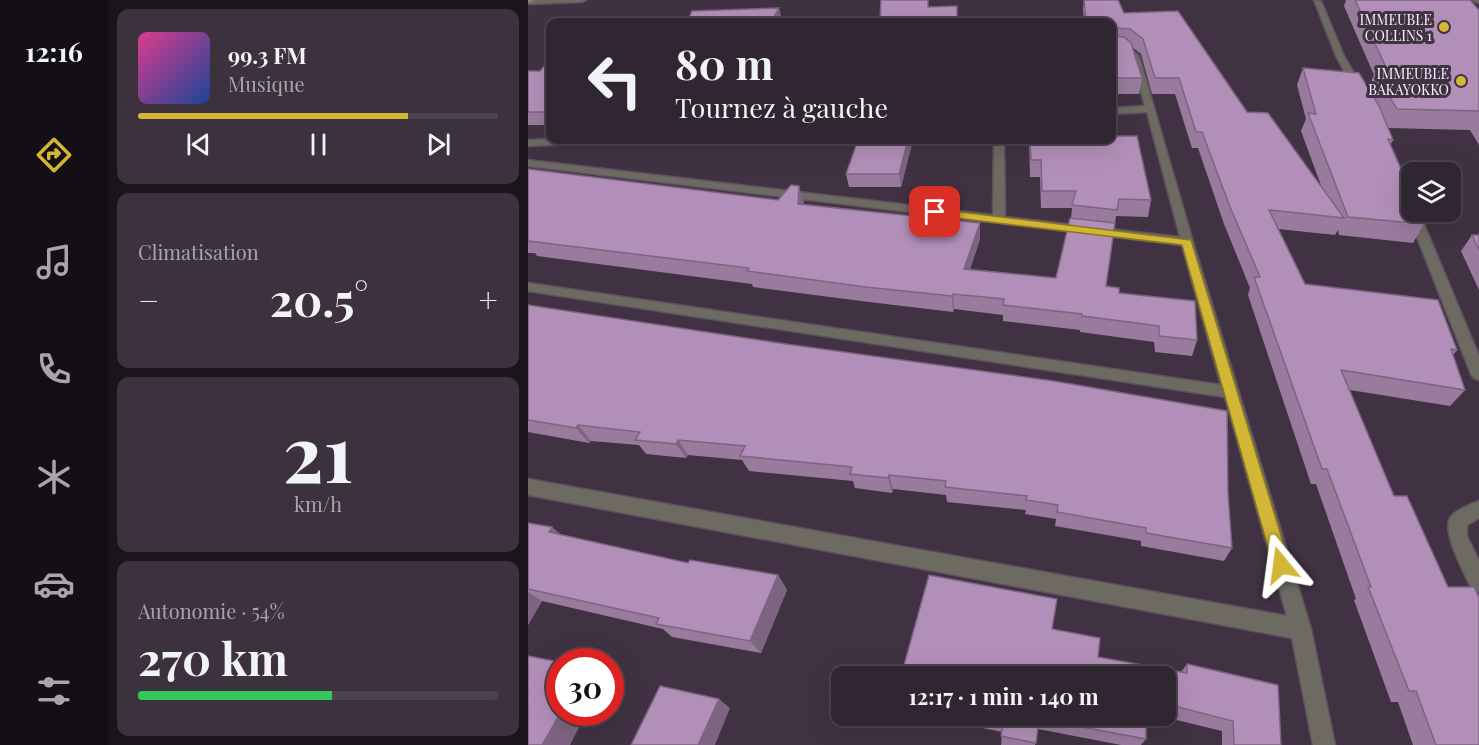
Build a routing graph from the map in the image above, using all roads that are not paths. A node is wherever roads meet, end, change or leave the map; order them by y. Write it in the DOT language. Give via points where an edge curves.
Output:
graph roads {
  1 [pos="582,0"];
  2 [pos="1315,0"];
  3 [pos="1326,0"];
  4 [pos="529,1"];
  5 [pos="1116,47"];
  6 [pos="1362,95"];
  7 [pos="1151,109"];
  8 [pos="1116,111"];
  9 [pos="544,142"];
  10 [pos="528,143"];
  11 [pos="999,144"];
  12 [pos="528,155"];
  13 [pos="528,163"];
  14 [pos="999,220"];
  15 [pos="1417,222"];
  16 [pos="1187,242"];
  17 [pos="528,287"];
  18 [pos="1479,374"];
  19 [pos="1230,392"];
  20 [pos="528,487"];
  21 [pos="1479,509"];
  22 [pos="1479,583"];
  23 [pos="1301,630"];
  24 [pos="1324,745"];
  1 -- 4 [label="street"];
  2 -- 3 [label="street"];
  2 -- 6 [label="street"];
  5 -- 7 [label="street" via="1125,48 1135,57"];
  7 -- 8 [label="street"];
  7 -- 16 [label="street"];
  9 -- 10 [label="street"];
  9 -- 12 [label="street"];
  11 -- 14 [label="street"];
  13 -- 14 [label="street"];
  14 -- 16 [label="street"];
  15 -- 18 [label="street"];
  16 -- 19 [label="street"];
  17 -- 19 [label="street"];
  19 -- 23 [label="street"];
  20 -- 23 [label="street"];
  21 -- 22 [label="street" via="1458,521 1458,536"];
  23 -- 24 [label="street"];
}
